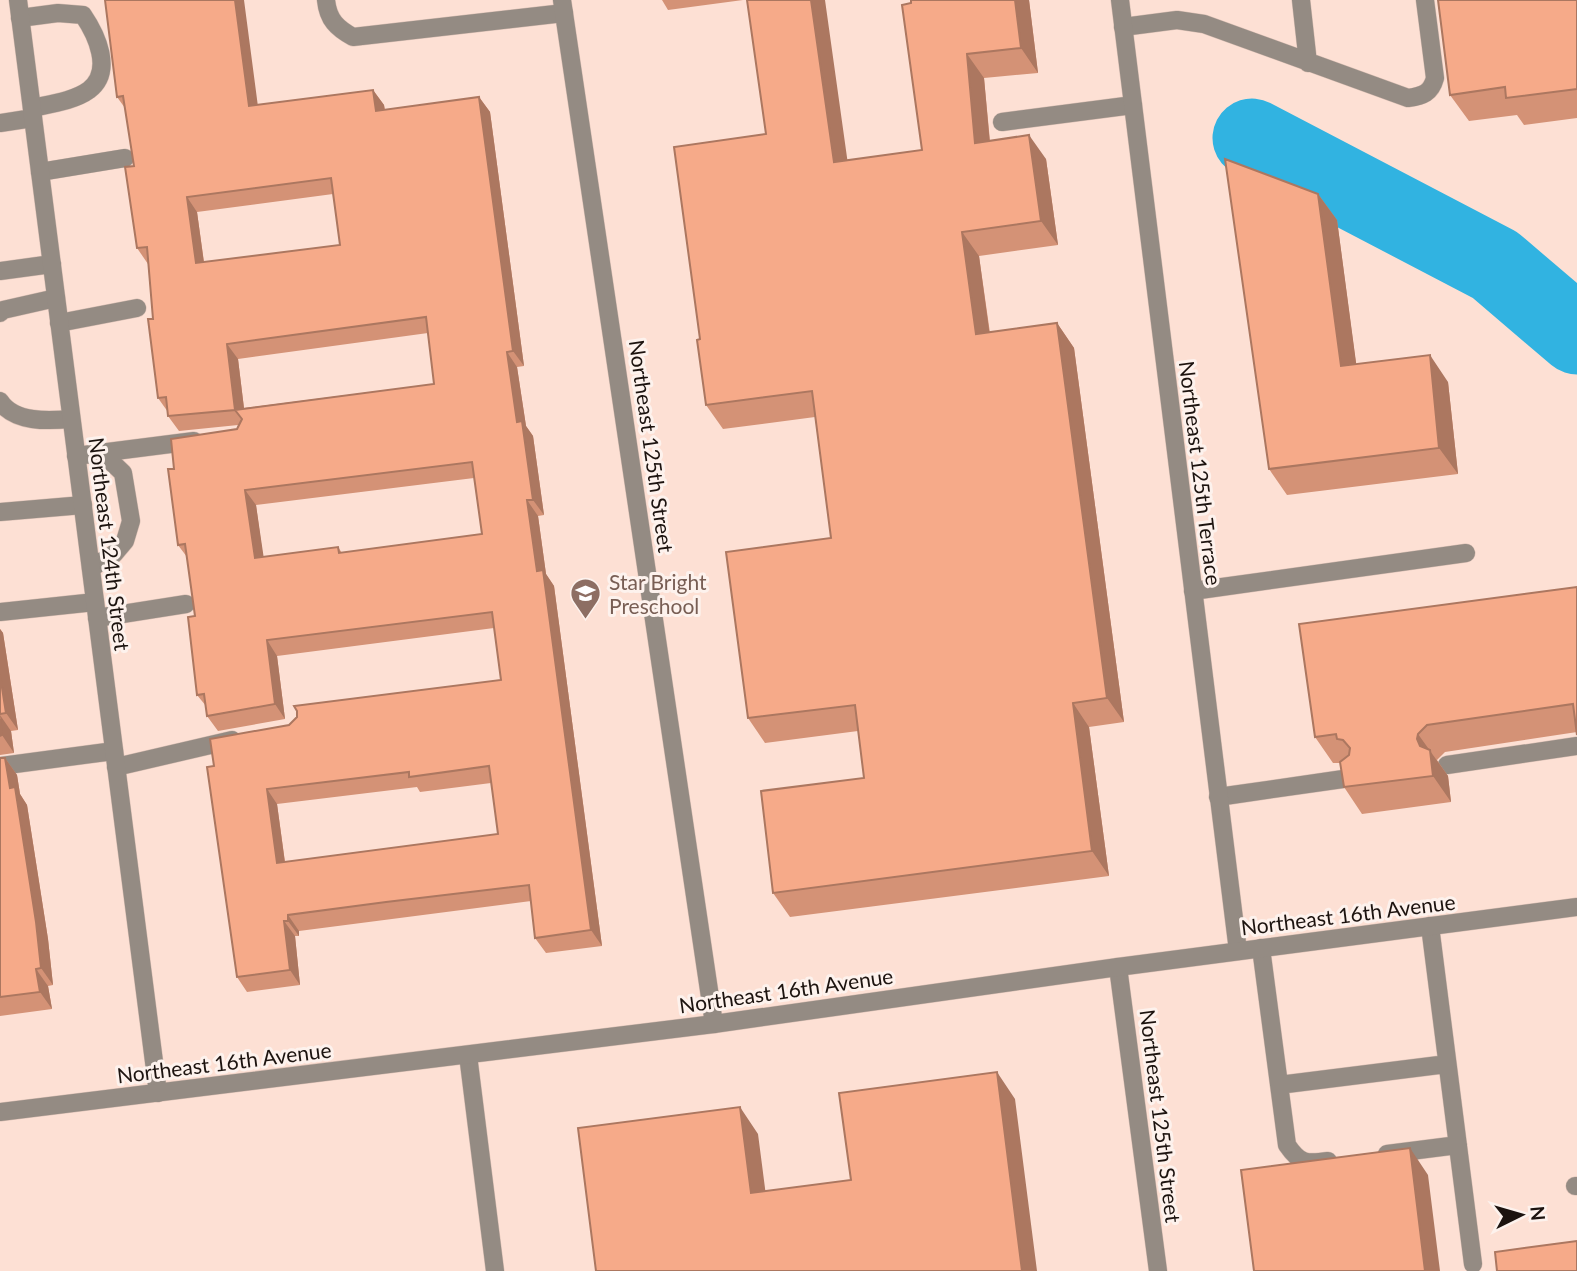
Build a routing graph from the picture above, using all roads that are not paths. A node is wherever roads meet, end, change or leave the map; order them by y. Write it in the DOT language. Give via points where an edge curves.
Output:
graph roads {
  1 [pos="326,0"];
  2 [pos="1120,0"];
  3 [pos="1301,0"];
  4 [pos="1425,0"];
  5 [pos="563,6"];
  6 [pos="19,9"];
  7 [pos="1124,27"];
  8 [pos="1308,63"];
  9 [pos="1133,105"];
  10 [pos="33,113"];
  11 [pos="0,122"];
  12 [pos="1002,122"];
  13 [pos="125,158"];
  14 [pos="40,172"];
  15 [pos="52,264"];
  16 [pos="0,271"];
  17 [pos="57,298"];
  18 [pos="137,308"];
  19 [pos="0,313"];
  20 [pos="59,323"];
  21 [pos="0,401"];
  22 [pos="71,419"];
  23 [pos="216,438"];
  24 [pos="102,453"];
  25 [pos="76,456"];
  26 [pos="83,505"];
  27 [pos="0,512"];
  28 [pos="1466,553"];
  29 [pos="91,568"];
  30 [pos="1193,591"];
  31 [pos="186,604"];
  32 [pos="96,610"];
  33 [pos="0,612"];
  34 [pos="242,737"];
  35 [pos="1577,746"];
  36 [pos="115,759"];
  37 [pos="1447,765"];
  38 [pos="0,766"];
  39 [pos="1357,777"];
  40 [pos="1218,797"];
  41 [pos="1577,907"];
  42 [pos="1430,926"];
  43 [pos="1261,948"];
  44 [pos="1238,951"];
  45 [pos="1118,967"];
  46 [pos="714,1024"];
  47 [pos="468,1055"];
  48 [pos="1447,1064"];
  49 [pos="1279,1085"];
  50 [pos="158,1093"];
  51 [pos="0,1112"];
  52 [pos="1458,1145"];
  53 [pos="1473,1264"];
  54 [pos="495,1271"];
  55 [pos="1158,1271"];
  1 -- 5 [label="street" via="327,13 337,28 353,37"];
  2 -- 7 [label="street, Northeast 125th Terrace"];
  3 -- 8 [label="street"];
  4 -- 8 [label="street" via="1435,78 1433,88 1422,96 1408,98"];
  5 -- 46 [label="street, Northeast 125th Street"];
  6 -- 10 [label="street, Northeast 124th Street"];
  6 -- 10 [label="street" via="83,15 102,52 100,69 88,91"];
  7 -- 8 [label="street" via="1177,20 1204,24"];
  7 -- 9 [label="street, Northeast 125th Terrace"];
  9 -- 12 [label="street"];
  9 -- 30 [label="street, Northeast 125th Terrace"];
  10 -- 11 [label="street"];
  10 -- 14 [label="street, Northeast 124th Street"];
  13 -- 14 [label="street"];
  14 -- 15 [label="street, Northeast 124th Street"];
  15 -- 16 [label="street"];
  15 -- 17 [label="street, Northeast 124th Street"];
  17 -- 19 [label="street"];
  17 -- 20 [label="street, Northeast 124th Street"];
  18 -- 20 [label="street"];
  20 -- 22 [label="street, Northeast 124th Street"];
  21 -- 22 [label="street" via="4,408 30,418"];
  22 -- 25 [label="street, Northeast 124th Street"];
  23 -- 24 [label="street"];
  24 -- 25 [label="street"];
  24 -- 29 [label="street" via="123,473 131,522 125,541 114,554"];
  25 -- 26 [label="street, Northeast 124th Street"];
  26 -- 27 [label="street"];
  26 -- 29 [label="street, Northeast 124th Street"];
  28 -- 30 [label="street"];
  29 -- 32 [label="street, Northeast 124th Street"];
  30 -- 40 [label="street, Northeast 125th Terrace"];
  31 -- 32 [label="street"];
  32 -- 33 [label="street"];
  32 -- 36 [label="street, Northeast 124th Street"];
  34 -- 36 [label="street"];
  35 -- 37 [label="street"];
  36 -- 38 [label="street"];
  36 -- 50 [label="street, Northeast 124th Street"];
  39 -- 40 [label="street"];
  40 -- 44 [label="street, Northeast 125th Terrace"];
  41 -- 42 [label="street, Northeast 16th Avenue"];
  42 -- 43 [label="street, Northeast 16th Avenue"];
  42 -- 48 [label="street"];
  43 -- 44 [label="street, Northeast 16th Avenue"];
  43 -- 49 [label="street"];
  44 -- 45 [label="street, Northeast 16th Avenue"];
  45 -- 46 [label="street, Northeast 16th Avenue"];
  45 -- 55 [label="street, Northeast 125th Street"];
  46 -- 47 [label="street, Northeast 16th Avenue"];
  47 -- 50 [label="street, Northeast 16th Avenue"];
  47 -- 54 [label="street"];
  48 -- 49 [label="street"];
  48 -- 52 [label="street"];
  49 -- 52 [label="street" via="1287,1145 1296,1158 1309,1164"];
  50 -- 51 [label="street, Northeast 16th Avenue"];
  52 -- 53 [label="street"];
}
